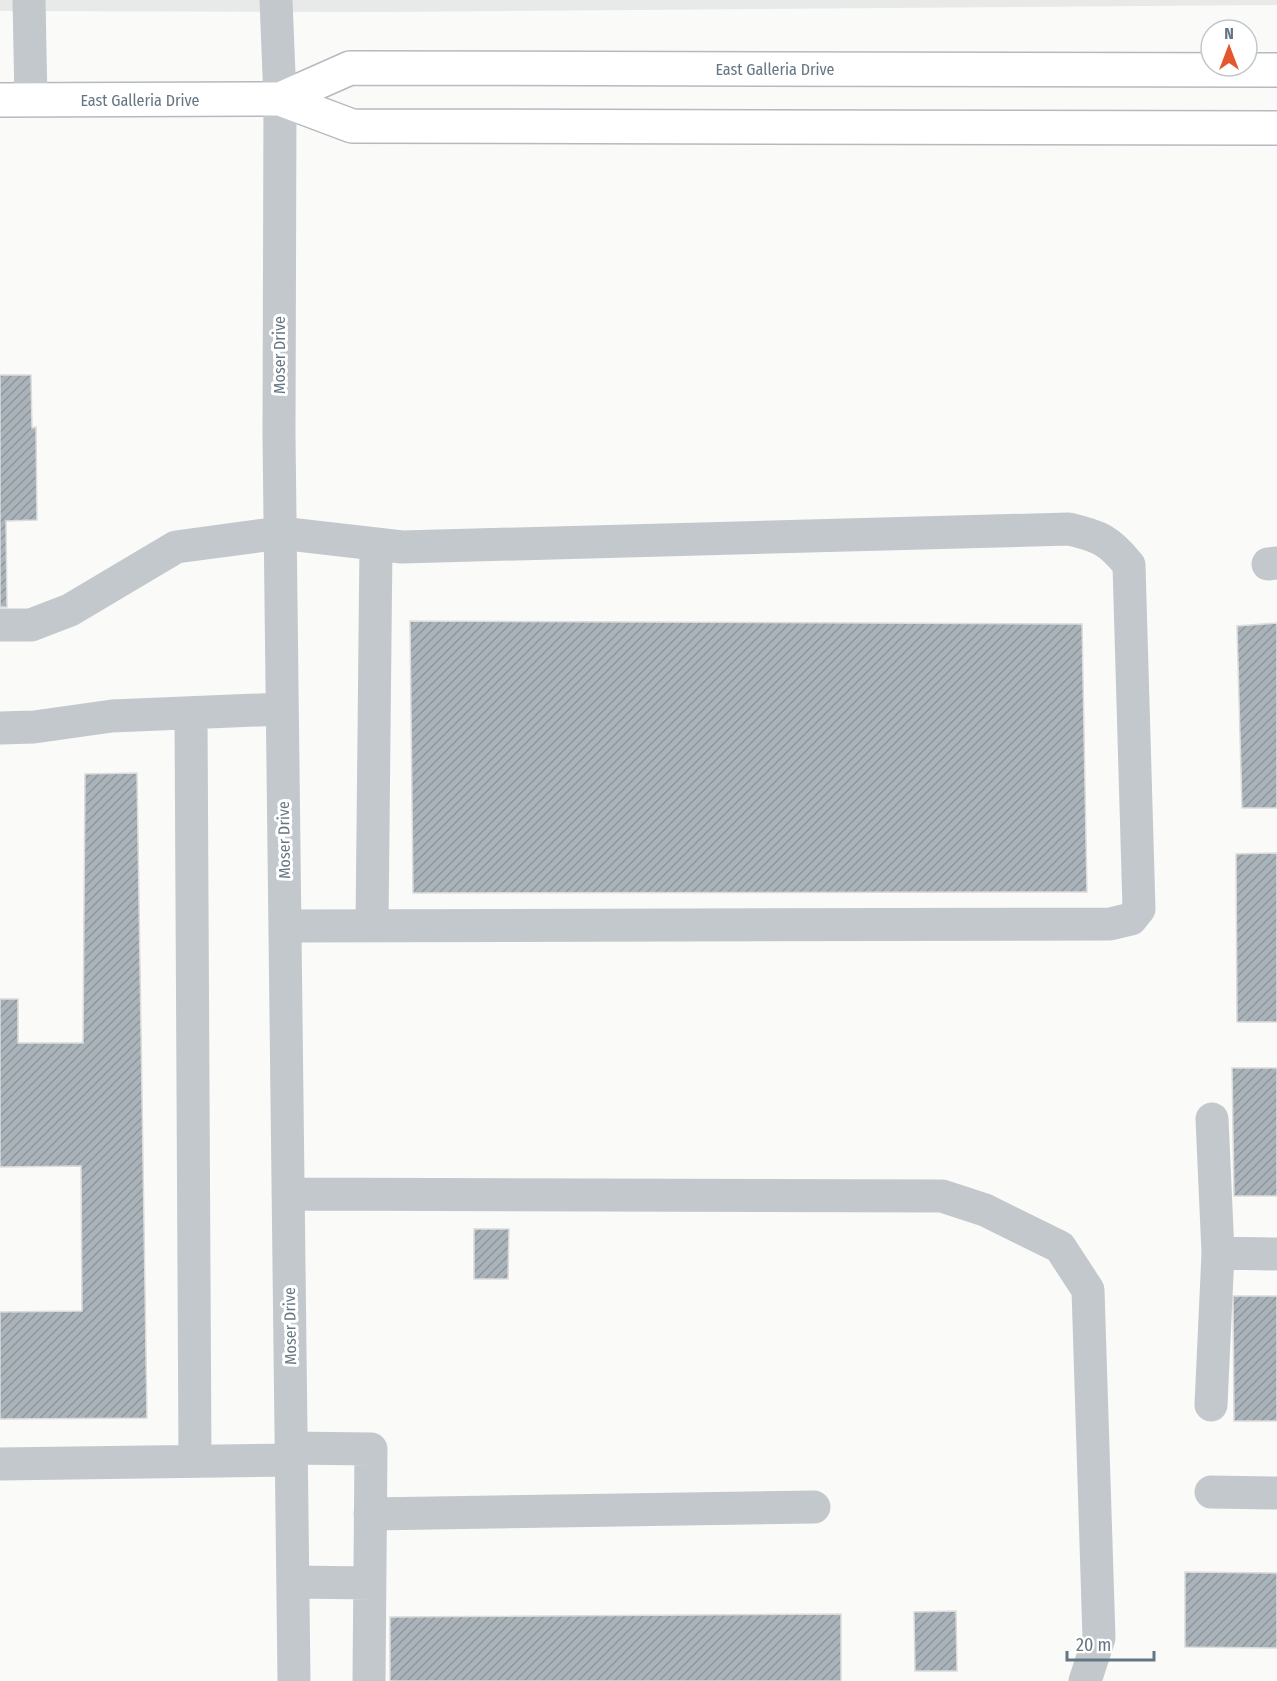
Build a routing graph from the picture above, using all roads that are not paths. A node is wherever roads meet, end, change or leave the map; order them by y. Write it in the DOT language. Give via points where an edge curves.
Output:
graph roads {
  1 [pos="29,0"];
  2 [pos="276,0"];
  3 [pos="1277,70"];
  4 [pos="280,99"];
  5 [pos="16,100"];
  6 [pos="1277,128"];
  7 [pos="280,533"];
  8 [pos="376,544"];
  9 [pos="0,625"];
  10 [pos="282,709"];
  11 [pos="191,713"];
  12 [pos="0,728"];
  13 [pos="372,925"];
  14 [pos="285,926"];
  15 [pos="1212,1119"];
  16 [pos="288,1194"];
  17 [pos="1218,1253"];
  18 [pos="1277,1254"];
  19 [pos="1210,1405"];
  20 [pos="291,1454"];
  21 [pos="195,1461"];
  22 [pos="0,1464"];
  23 [pos="1211,1491"];
  24 [pos="1277,1492"];
  25 [pos="814,1507"];
  26 [pos="370,1514"];
  27 [pos="293,1582"];
  28 [pos="369,1583"];
  29 [pos="294,1681"];
  30 [pos="369,1681"];
  31 [pos="1084,1681"];
  1 -- 5 [label="street"];
  2 -- 4 [label="street, Moser Drive"];
  3 -- 4 [label="main road, East Galleria Drive" via="350,68"];
  4 -- 5 [label="main road, East Galleria Drive"];
  4 -- 6 [label="main road, East Galleria Drive" via="352,126"];
  4 -- 7 [label="street, Moser Drive"];
  7 -- 8 [label="street"];
  7 -- 9 [label="street" via="176,547 70,610 31,625"];
  7 -- 10 [label="street, Moser Drive"];
  8 -- 13 [label="street"];
  8 -- 13 [label="street" via="402,547 1069,529 1098,536 1129,565 1139,909 1131,920 1110,924"];
  10 -- 11 [label="street"];
  10 -- 14 [label="street, Moser Drive"];
  11 -- 12 [label="street" via="112,716"];
  11 -- 21 [label="street"];
  13 -- 14 [label="street"];
  14 -- 16 [label="street, Moser Drive"];
  15 -- 17 [label="street"];
  16 -- 20 [label="street, Moser Drive"];
  16 -- 31 [label="street" via="942,1196 985,1210 1060,1247 1088,1290 1099,1638"];
  17 -- 18 [label="street"];
  17 -- 19 [label="street"];
  20 -- 21 [label="street"];
  20 -- 26 [label="street" via="371,1449"];
  20 -- 27 [label="street, Moser Drive"];
  21 -- 22 [label="street"];
  23 -- 24 [label="street"];
  25 -- 26 [label="street"];
  26 -- 28 [label="street"];
  27 -- 28 [label="street"];
  27 -- 29 [label="street, Moser Drive"];
  28 -- 30 [label="street"];
}
